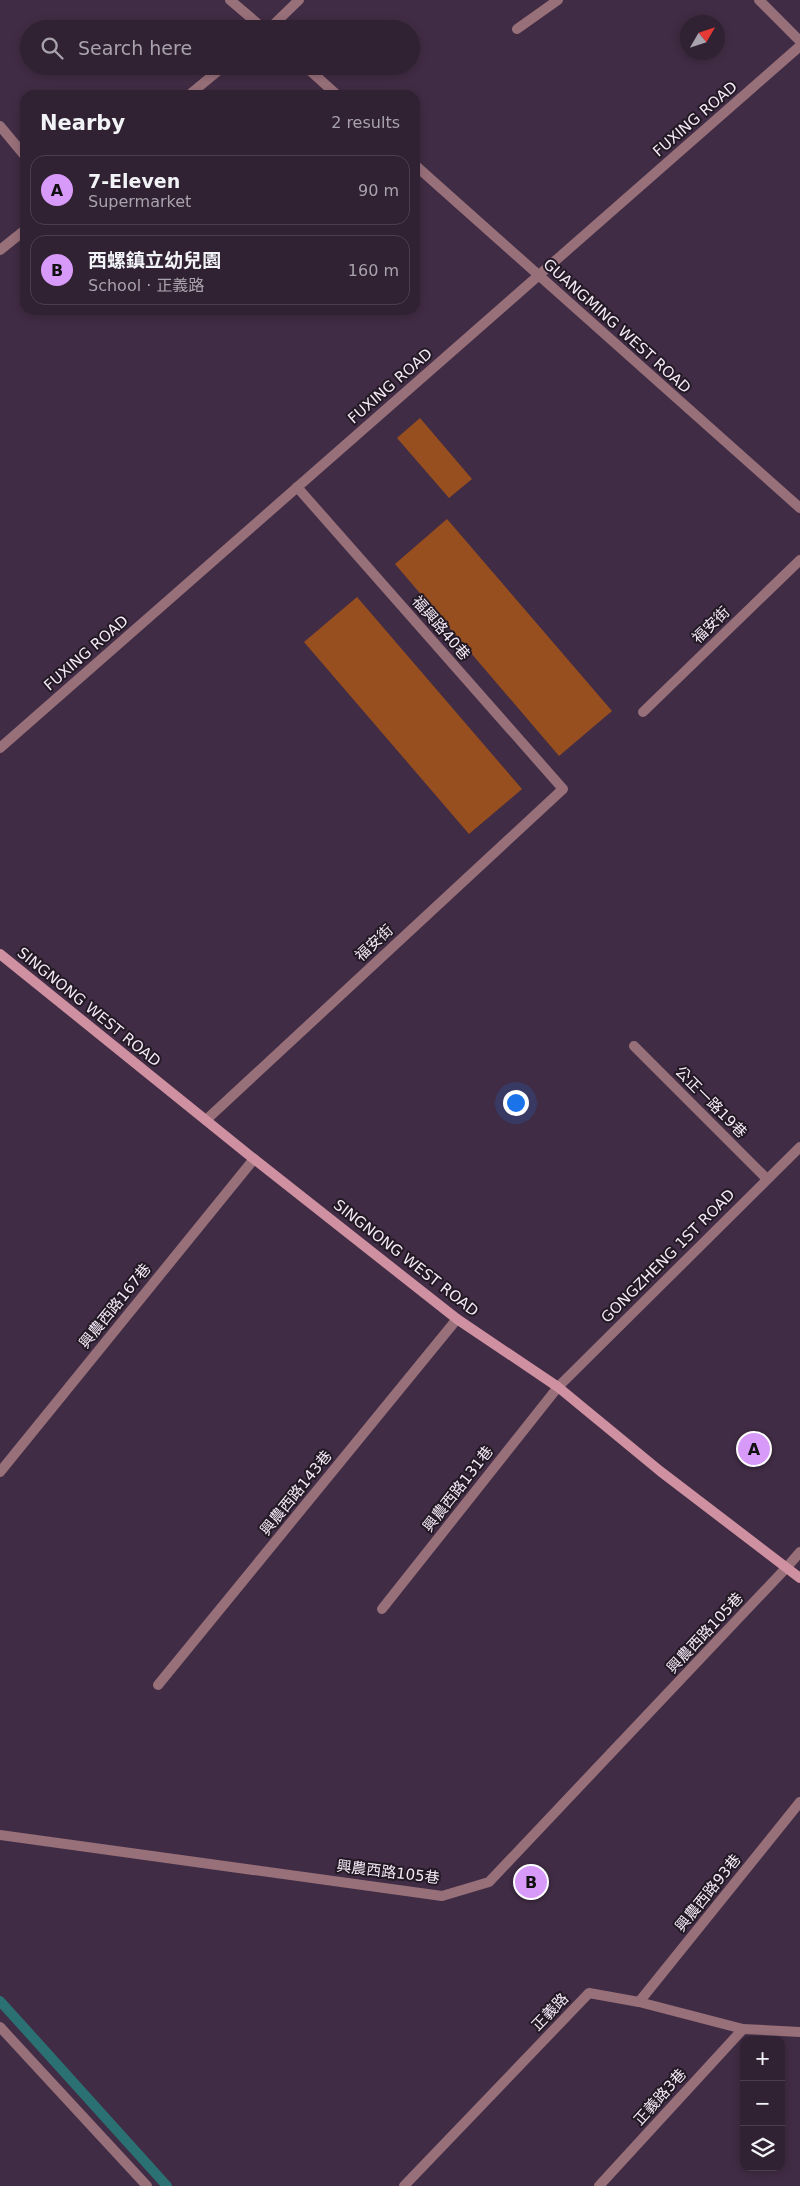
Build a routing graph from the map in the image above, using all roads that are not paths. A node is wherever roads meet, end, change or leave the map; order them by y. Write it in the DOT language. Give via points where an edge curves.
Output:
graph roads {
  1 [pos="230,0"];
  2 [pos="299,0"];
  3 [pos="558,0"];
  4 [pos="759,0"];
  5 [pos="253,20"];
  6 [pos="278,20"];
  7 [pos="517,28"];
  8 [pos="800,41"];
  9 [pos="800,46"];
  10 [pos="213,75"];
  11 [pos="315,75"];
  12 [pos="195,90"];
  13 [pos="331,90"];
  14 [pos="0,126"];
  15 [pos="20,150"];
  16 [pos="420,169"];
  17 [pos="20,234"];
  18 [pos="0,250"];
  19 [pos="539,276"];
  20 [pos="297,487"];
  21 [pos="800,508"];
  22 [pos="800,560"];
  23 [pos="643,712"];
  24 [pos="0,748"];
  25 [pos="563,789"];
  26 [pos="0,954"];
  27 [pos="634,1046"];
  28 [pos="206,1120"];
  29 [pos="800,1146"];
  30 [pos="254,1159"];
  31 [pos="767,1179"];
  32 [pos="457,1319"];
  33 [pos="558,1387"];
  34 [pos="0,1472"];
  35 [pos="800,1552"];
  36 [pos="787,1567"];
  37 [pos="800,1578"];
  38 [pos="382,1609"];
  39 [pos="158,1685"];
  40 [pos="800,1802"];
  41 [pos="0,1836"];
  42 [pos="639,2002"];
  43 [pos="0,2028"];
  44 [pos="743,2029"];
  45 [pos="800,2032"];
  46 [pos="147,2186"];
  47 [pos="404,2186"];
  48 [pos="599,2186"];
  1 -- 5 [label="street"];
  2 -- 6 [label="street"];
  3 -- 7 [label="street"];
  4 -- 8 [label="street"];
  9 -- 19 [label="street, FUXING ROAD"];
  10 -- 12 [label="street"];
  11 -- 13 [label="street"];
  14 -- 15 [label="street"];
  16 -- 19 [label="street, GUANGMING WEST ROAD"];
  17 -- 18 [label="street"];
  19 -- 20 [label="street, FUXING ROAD"];
  19 -- 21 [label="street, GUANGMING WEST ROAD"];
  20 -- 24 [label="street, FUXING ROAD"];
  20 -- 25 [label="street, 福興路40巷"];
  22 -- 23 [label="street, 福安街"];
  25 -- 28 [label="street, 福安街"];
  26 -- 28 [label="main road, SINGNONG WEST ROAD"];
  27 -- 31 [label="street, 公正一路19巷"];
  28 -- 30 [label="main road, SINGNONG WEST ROAD"];
  29 -- 31 [label="street, GONGZHENG 1ST ROAD"];
  30 -- 32 [label="main road, SINGNONG WEST ROAD"];
  30 -- 34 [label="street, 興農西路167巷"];
  31 -- 33 [label="street, GONGZHENG 1ST ROAD"];
  32 -- 33 [label="main road, SINGNONG WEST ROAD"];
  32 -- 39 [label="street, 興農西路143巷"];
  33 -- 36 [label="main road, SINGNONG WEST ROAD" via="660,1471"];
  33 -- 38 [label="street, 興農西路131巷"];
  35 -- 36 [label="street, 興農西路105巷"];
  36 -- 37 [label="main road, SINGNONG WEST ROAD"];
  36 -- 41 [label="street, 興農西路105巷" via="489,1882 442,1896"];
  40 -- 42 [label="street, 興農西路93巷"];
  42 -- 44 [label="street, 正義路"];
  42 -- 47 [label="street, 正義路" via="589,1993"];
  43 -- 46 [label="street"];
  44 -- 45 [label="street, 正義路"];
  44 -- 48 [label="street, 正義路3巷"];
}
